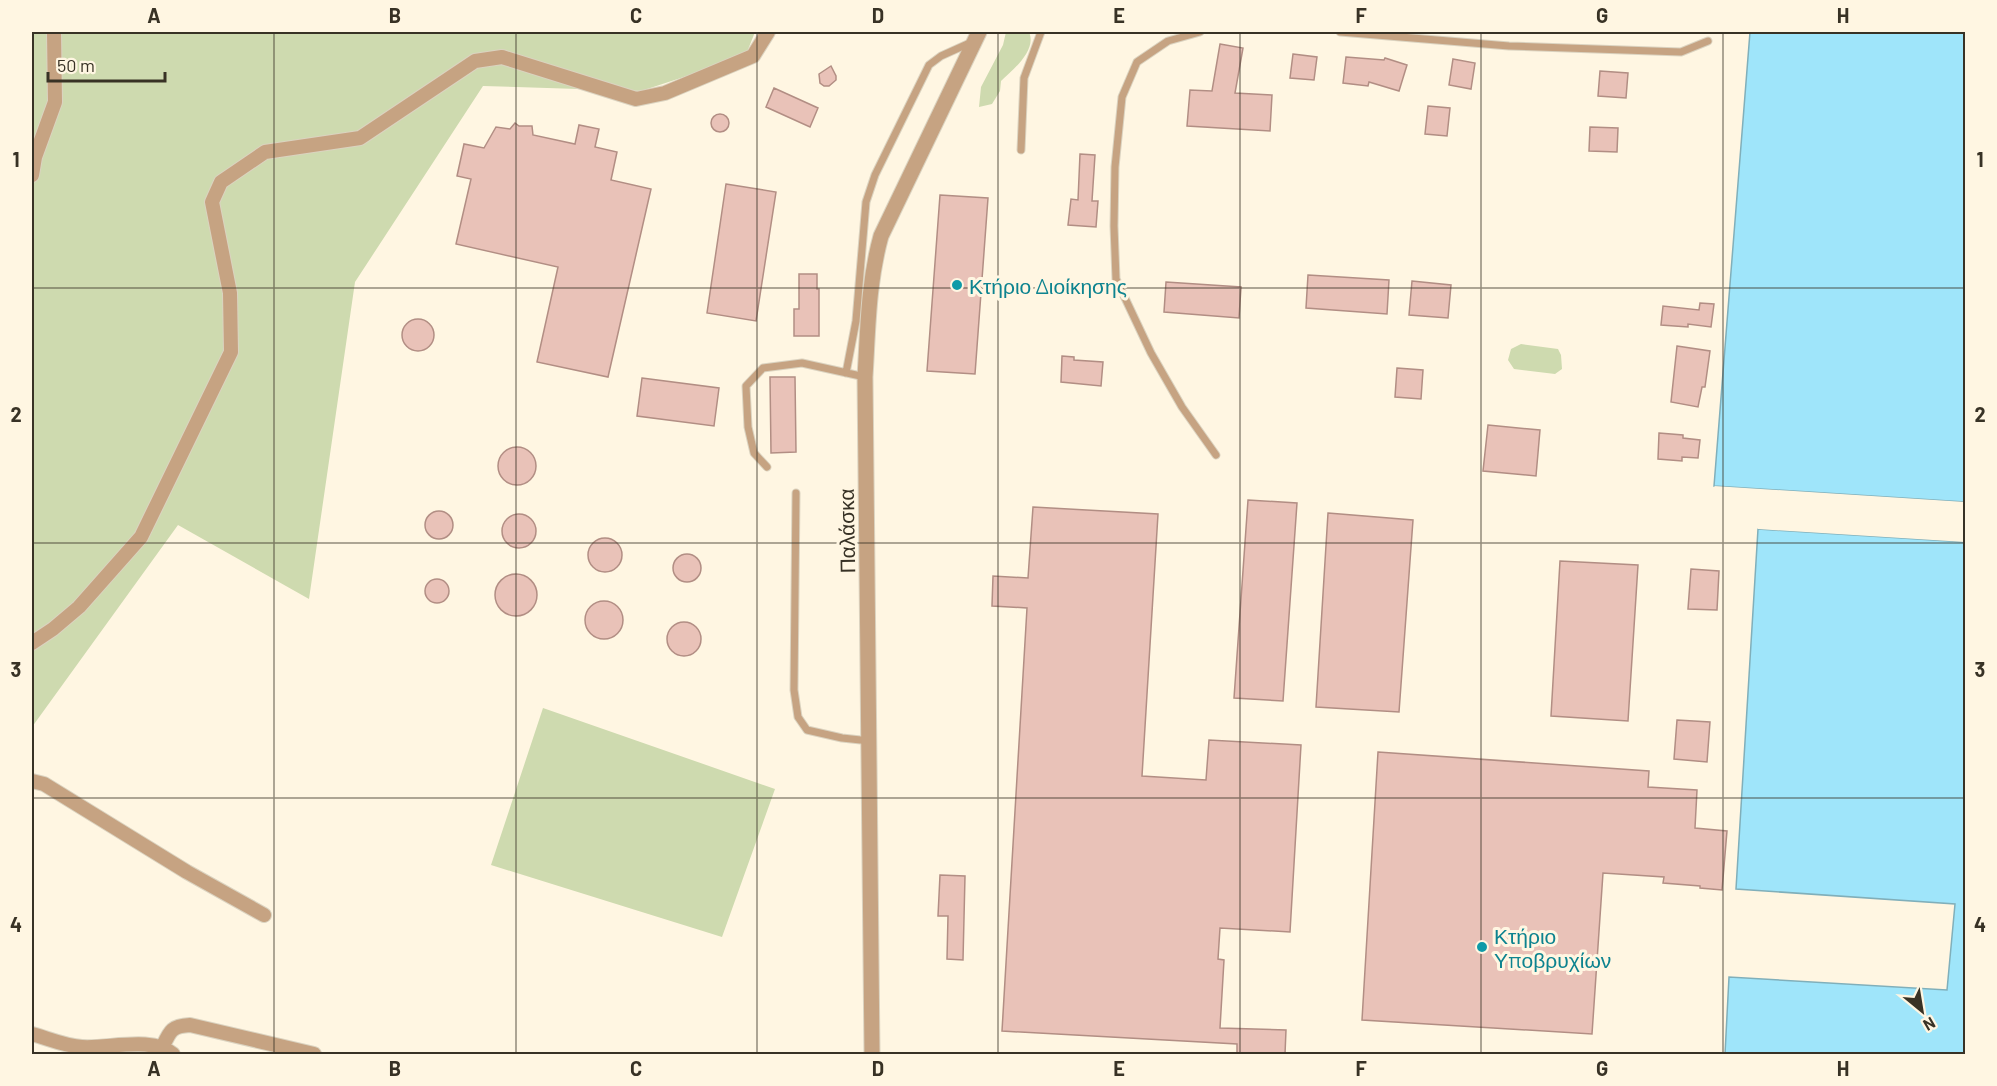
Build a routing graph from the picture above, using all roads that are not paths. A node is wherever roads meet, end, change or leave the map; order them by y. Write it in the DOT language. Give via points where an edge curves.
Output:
graph roads {
  1 [pos="54,32"];
  2 [pos="768,32"];
  3 [pos="1041,32"];
  4 [pos="1200,32"];
  5 [pos="1341,32"];
  6 [pos="977,36"];
  7 [pos="1708,41"];
  8 [pos="1021,150"];
  9 [pos="32,175"];
  10 [pos="846,373"];
  11 [pos="865,377"];
  12 [pos="1216,455"];
  13 [pos="767,467"];
  14 [pos="796,493"];
  15 [pos="32,643"];
  16 [pos="870,741"];
  17 [pos="32,781"];
  18 [pos="264,915"];
  19 [pos="32,1034"];
  20 [pos="168,1051"];
  21 [pos="314,1054"];
  22 [pos="872,1054"];
  1 -- 9 [label="street" via="54,102"];
  2 -- 15 [label="street" via="753,56 666,93 636,99 502,57 475,61 360,138 264,152 221,183 212,202 230,293 231,352 141,537 79,607"];
  3 -- 8 [label="lane" via="1024,78"];
  4 -- 12 [label="lane" via="1168,41 1137,62 1122,97 1113,225 1116,279 1151,353"];
  5 -- 7 [label="lane" via="1509,46 1681,52"];
  6 -- 10 [label="lane" via="929,65 875,175 866,202 856,321"];
  6 -- 11 [label="street, Παλάσκα" via="881,236 869,293"];
  10 -- 11 [label="lane"];
  10 -- 13 [label="lane" via="802,363 763,368 746,386 754,453"];
  11 -- 16 [label="street, Παλάσκα"];
  14 -- 16 [label="lane" via="794,690 798,717 807,730"];
  16 -- 22 [label="street, Παλάσκα"];
  17 -- 18 [label="street" via="44,784"];
  19 -- 20 [label="street" via="80,1047 125,1044"];
  20 -- 21 [label="street" via="169,1032 176,1026 190,1025"];
}
